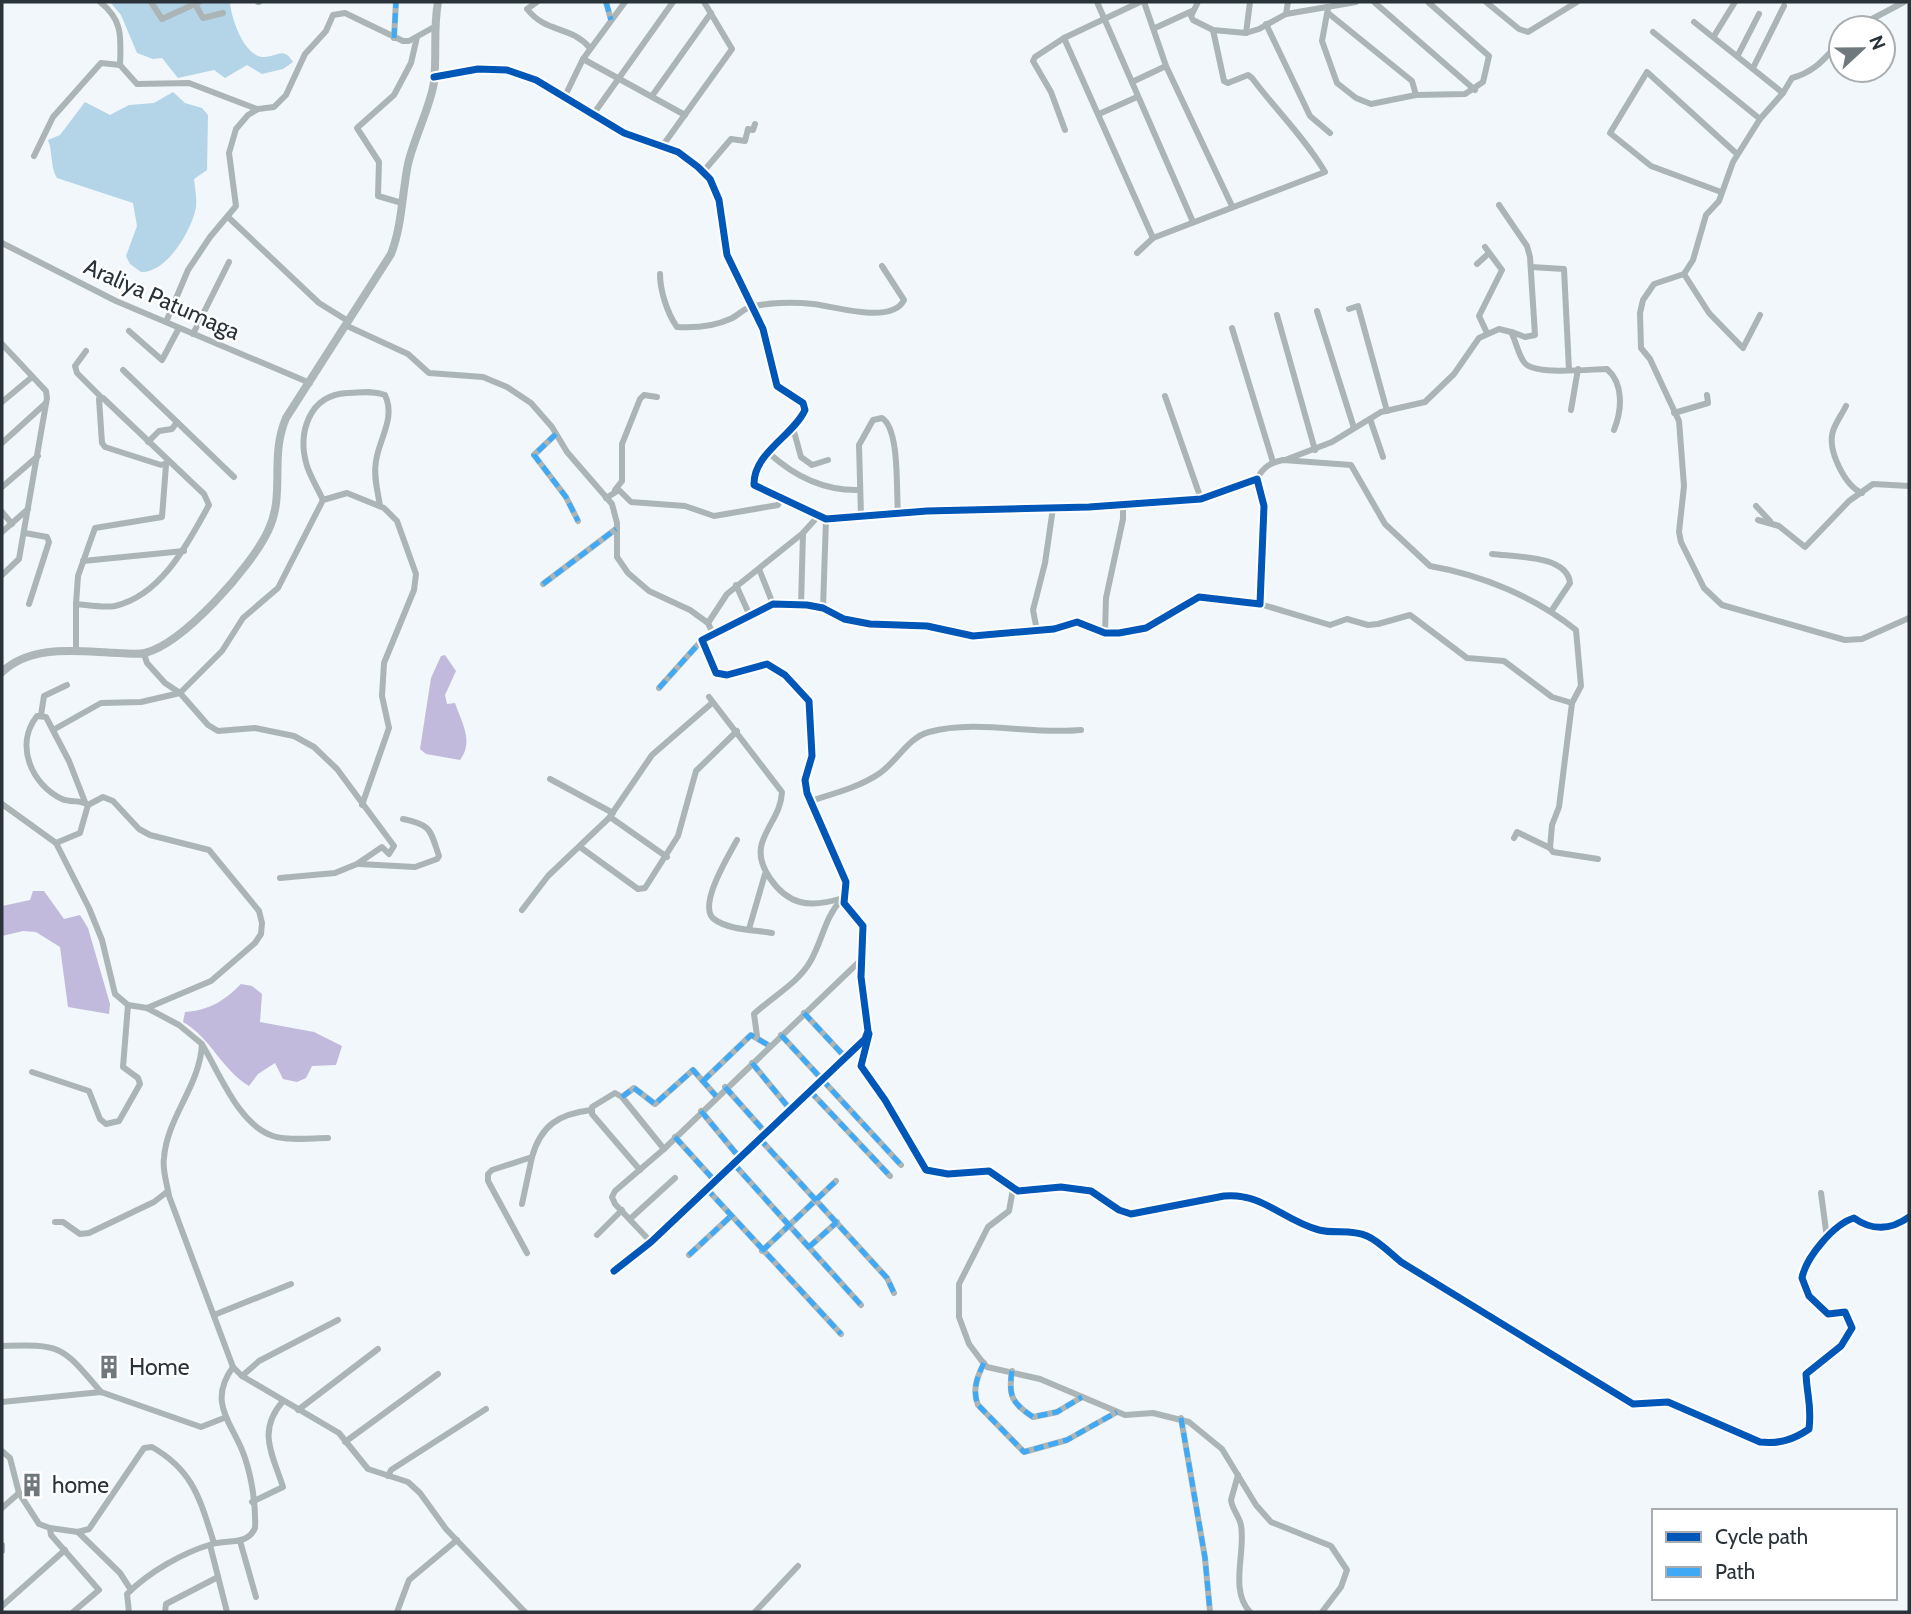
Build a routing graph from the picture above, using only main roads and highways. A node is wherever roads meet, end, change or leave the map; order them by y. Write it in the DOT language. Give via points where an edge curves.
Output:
graph roads {
  1 [pos="438,2"];
  2 [pos="2,670"];
  1 -- 2 [label="main road" via="434,77 418,126 396,241 281,431 275,470 278,495 267,534 202,614 166,643 144,654 47,651 21,658"];
}
